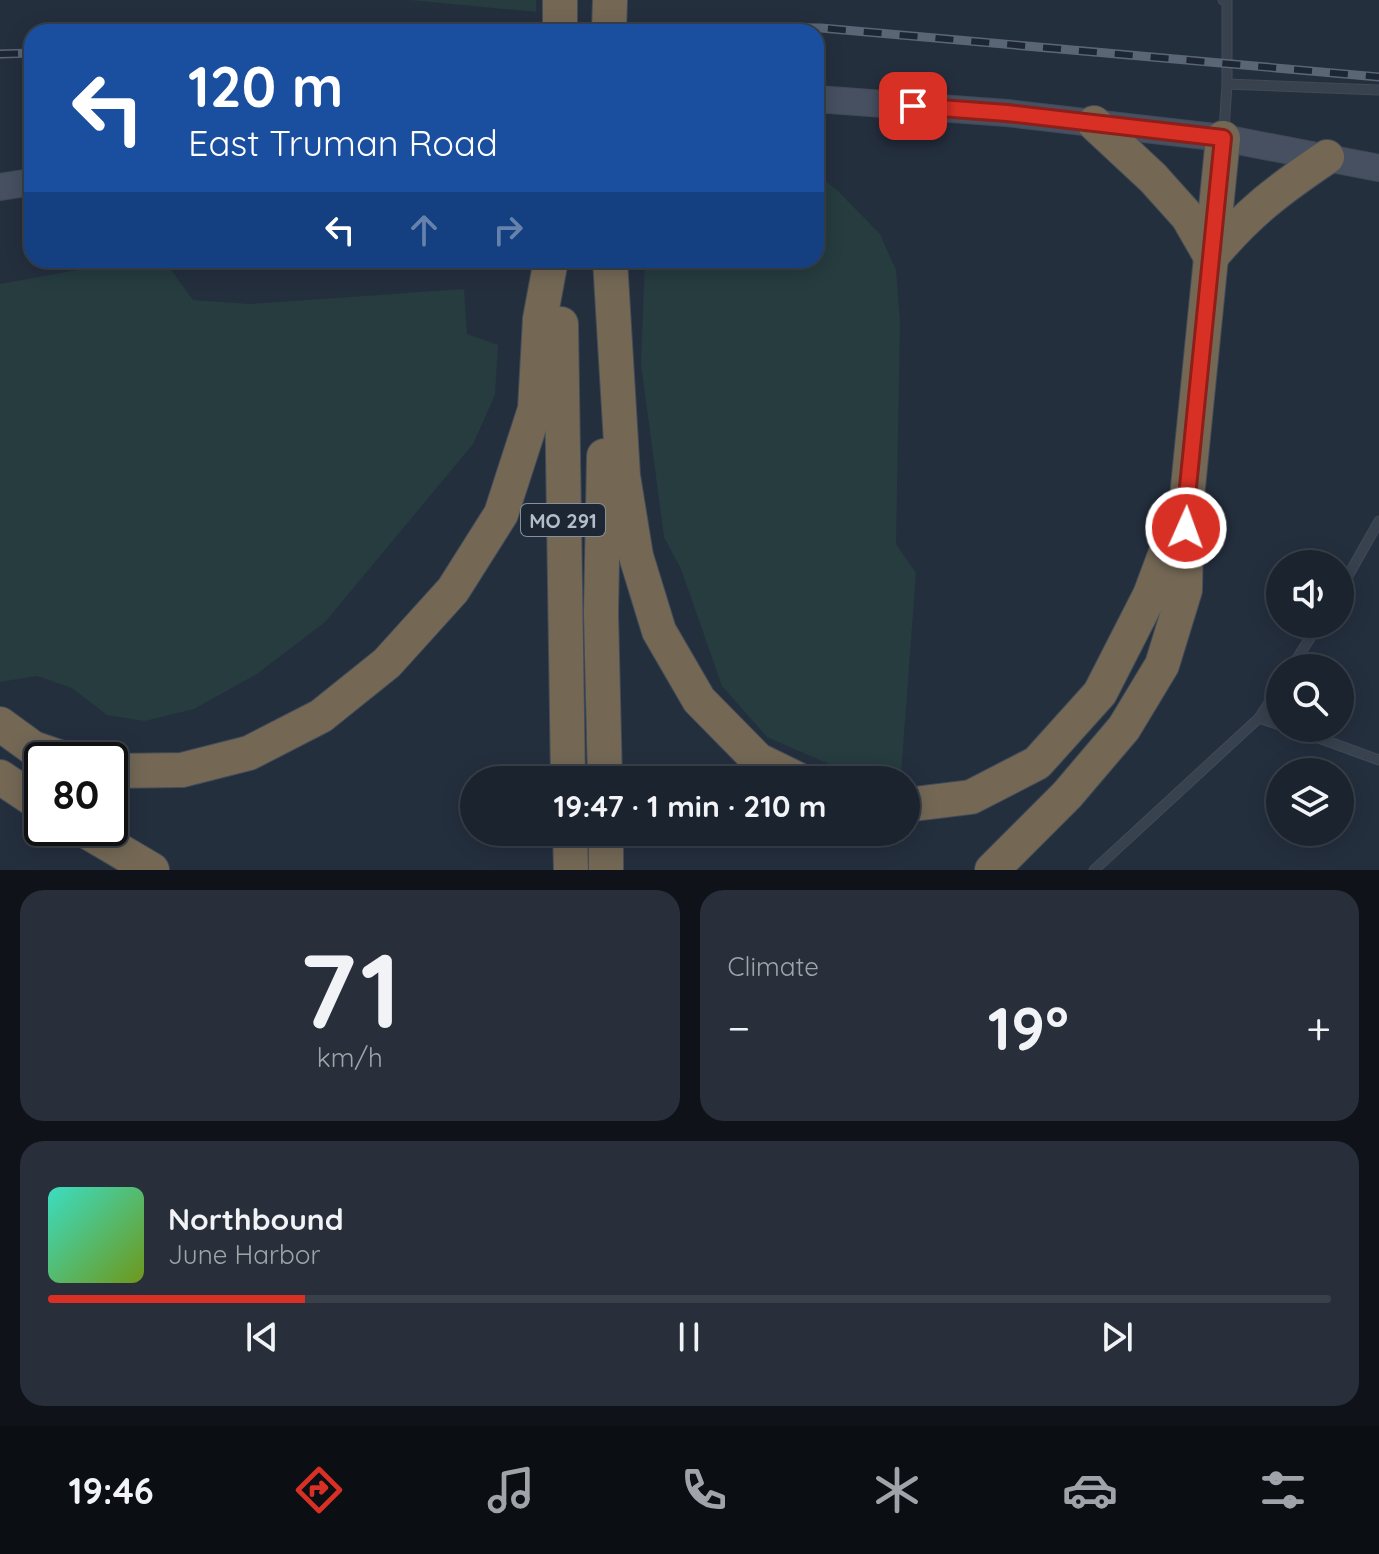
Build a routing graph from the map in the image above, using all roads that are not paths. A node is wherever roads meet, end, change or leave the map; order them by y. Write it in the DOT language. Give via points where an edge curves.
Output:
graph roads {
  1 [pos="560,0"];
  2 [pos="610,0"];
  3 [pos="1223,0"];
  4 [pos="560,24"];
  5 [pos="609,24"];
  6 [pos="1227,84"];
  7 [pos="1379,90"];
  8 [pos="824,100"];
  9 [pos="1094,123"];
  10 [pos="1223,138"];
  11 [pos="1354,163"];
  12 [pos="1379,179"];
  13 [pos="24,183"];
  14 [pos="0,187"];
  15 [pos="1211,257"];
  16 [pos="550,268"];
  17 [pos="560,268"];
  18 [pos="608,268"];
  19 [pos="609,268"];
  20 [pos="1187,497"];
  21 [pos="1379,521"];
  22 [pos="1354,565"];
  23 [pos="1266,707"];
  24 [pos="1259,718"];
  25 [pos="1266,720"];
  26 [pos="0,724"];
  27 [pos="25,742"];
  28 [pos="1334,742"];
  29 [pos="1379,760"];
  30 [pos="568,766"];
  31 [pos="605,766"];
  32 [pos="770,766"];
  33 [pos="128,771"];
  34 [pos="0,777"];
  35 [pos="24,793"];
  36 [pos="920,803"];
  37 [pos="111,846"];
  38 [pos="570,846"];
  39 [pos="606,846"];
  40 [pos="152,870"];
  41 [pos="571,870"];
  42 [pos="606,870"];
  43 [pos="992,870"];
  44 [pos="1094,870"];
  1 -- 4 [label="highway"];
  2 -- 5 [label="highway"];
  3 -- 6 [label="lane"];
  6 -- 7 [label="lane"];
  6 -- 10 [label="lane"];
  8 -- 9 [label="main road"];
  9 -- 10 [label="main road"];
  9 -- 15 [label="highway" via="1188,217"];
  10 -- 11 [label="main road"];
  10 -- 15 [label="highway"];
  11 -- 12 [label="lane"];
  11 -- 15 [label="highway" via="1274,193"];
  13 -- 14 [label="main road"];
  15 -- 20 [label="highway"];
  16 -- 33 [label="highway" via="540,319 535,409 501,514 453,590 387,663 321,716 249,753 182,770"];
  17 -- 30 [label="highway, MO 291"];
  18 -- 31 [label="highway, MO 291" via="601,613"];
  19 -- 32 [label="highway" via="623,476 636,556 659,631 699,700"];
  20 -- 36 [label="highway" via="1150,595 1100,693 1037,763 971,797"];
  20 -- 43 [label="highway" via="1185,590 1162,665 1124,728"];
  21 -- 22 [label="lane"];
  23 -- 24 [label="lane"];
  24 -- 25 [label="lane"];
  24 -- 44 [label="lane"];
  26 -- 27 [label="highway"];
  28 -- 29 [label="lane"];
  34 -- 35 [label="highway"];
  37 -- 40 [label="highway"];
  38 -- 41 [label="highway"];
  39 -- 42 [label="highway"];
}
